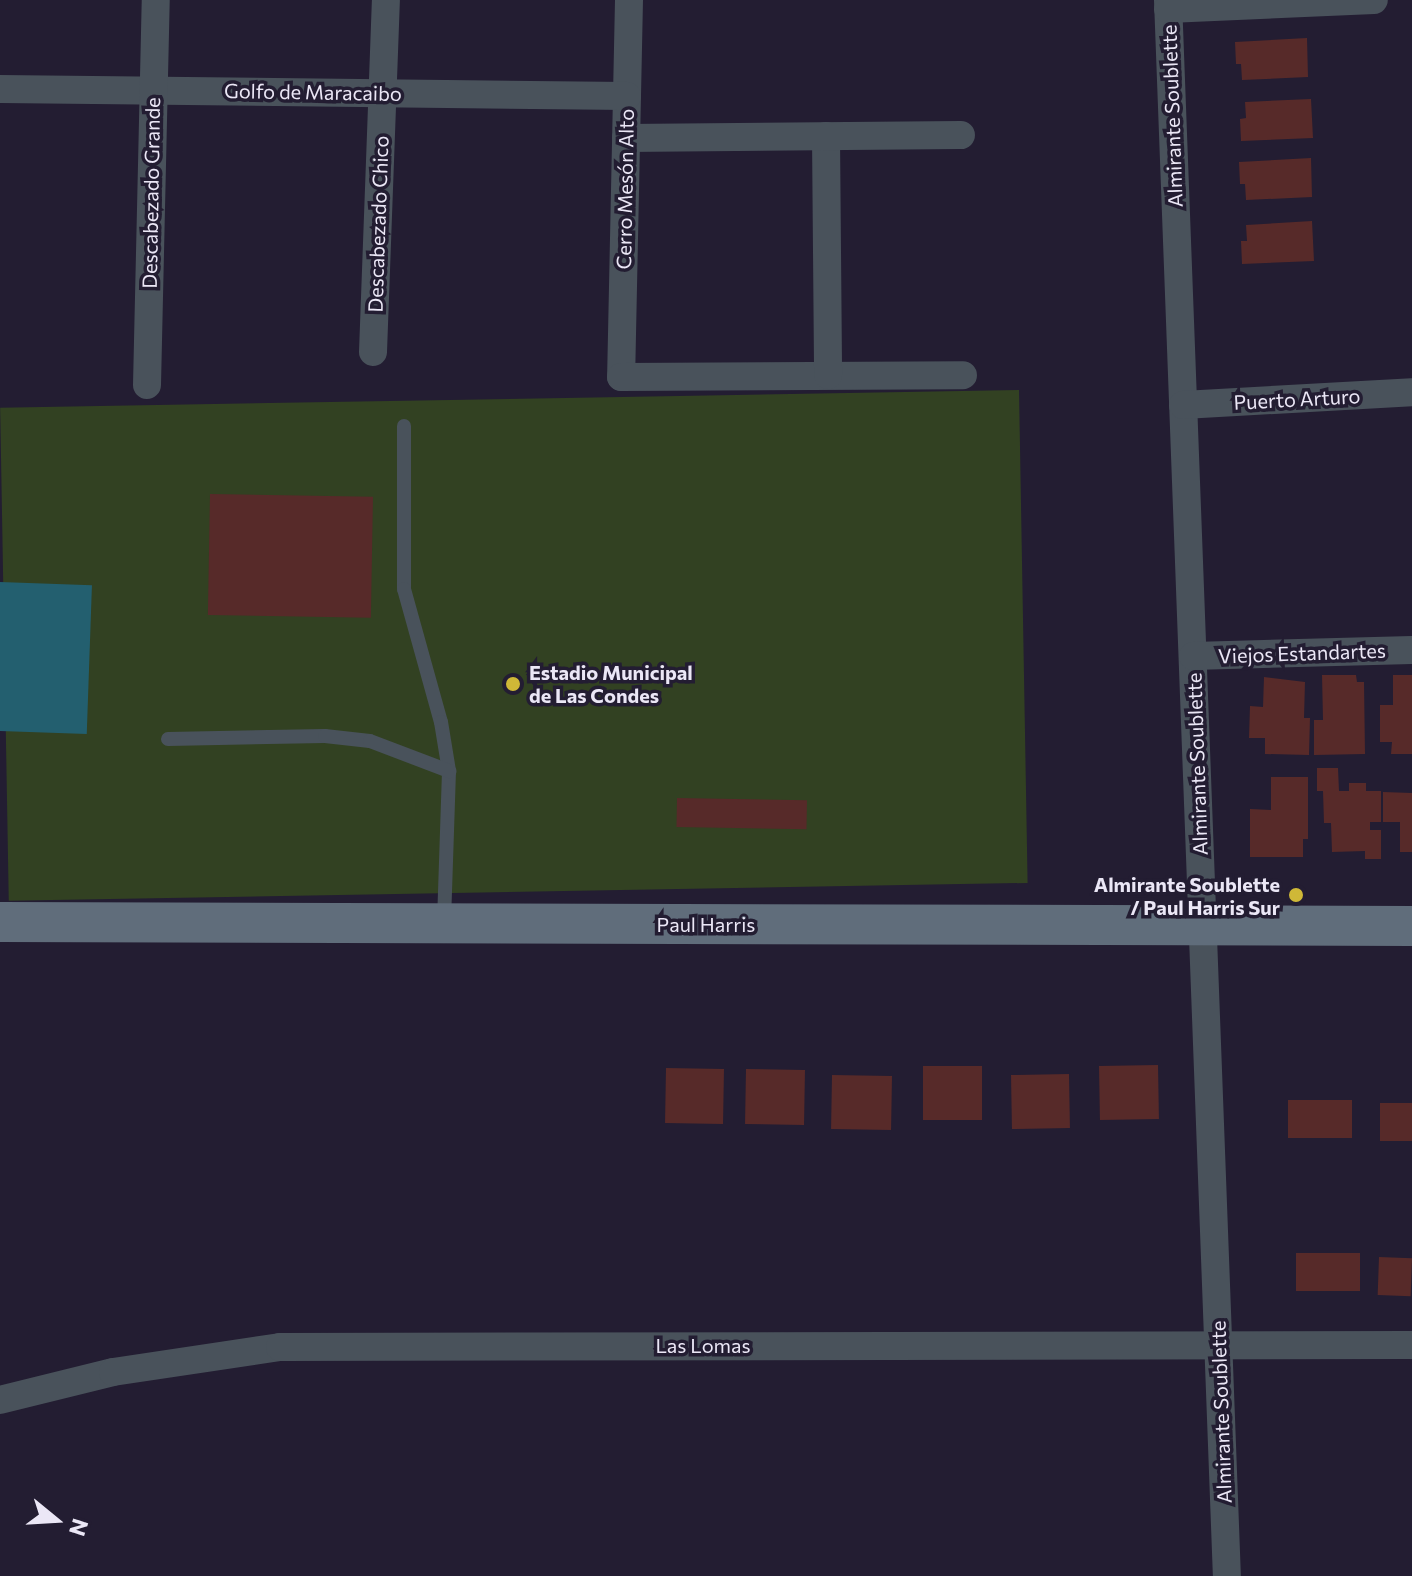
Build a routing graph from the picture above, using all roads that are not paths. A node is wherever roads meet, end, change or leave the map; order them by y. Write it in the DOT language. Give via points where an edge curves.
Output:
graph roads {
  1 [pos="156,0"];
  2 [pos="386,0"];
  3 [pos="629,0"];
  4 [pos="1374,0"];
  5 [pos="1168,5"];
  6 [pos="0,89"];
  7 [pos="154,90"];
  8 [pos="383,93"];
  9 [pos="627,96"];
  10 [pos="961,135"];
  11 [pos="826,136"];
  12 [pos="626,138"];
  13 [pos="373,352"];
  14 [pos="828,375"];
  15 [pos="963,375"];
  16 [pos="147,385"];
  17 [pos="1412,392"];
  18 [pos="1183,405"];
  19 [pos="404,426"];
  20 [pos="1412,650"];
  21 [pos="1193,656"];
  22 [pos="168,739"];
  23 [pos="449,771"];
  24 [pos="0,922"];
  25 [pos="444,922"];
  26 [pos="1412,926"];
  27 [pos="1203,927"];
  28 [pos="1412,1345"];
  29 [pos="1219,1347"];
  30 [pos="0,1400"];
  31 [pos="1227,1576"];
  1 -- 7 [label="street, Descabezado Grande"];
  2 -- 8 [label="street, Descabezado Chico"];
  3 -- 9 [label="street, Cerro Mesón Alto"];
  4 -- 5 [label="street"];
  5 -- 18 [label="street, Almirante Soublette"];
  6 -- 7 [label="street, Golfo de Maracaibo"];
  7 -- 8 [label="street, Golfo de Maracaibo"];
  7 -- 16 [label="street, Descabezado Grande"];
  8 -- 9 [label="street, Golfo de Maracaibo"];
  8 -- 13 [label="street, Descabezado Chico"];
  9 -- 12 [label="street, Cerro Mesón Alto"];
  10 -- 11 [label="street"];
  11 -- 12 [label="street"];
  11 -- 14 [label="street"];
  12 -- 14 [label="street, Cerro Mesón Alto" via="621,377"];
  14 -- 15 [label="street"];
  17 -- 18 [label="street, Puerto Arturo"];
  18 -- 21 [label="street, Almirante Soublette"];
  19 -- 23 [label="lane" via="404,589"];
  20 -- 21 [label="street, Viejos Estandartes"];
  21 -- 27 [label="street, Almirante Soublette"];
  22 -- 23 [label="lane" via="325,736 370,741"];
  23 -- 25 [label="lane"];
  24 -- 25 [label="street, Paul Harris"];
  25 -- 27 [label="street, Paul Harris"];
  26 -- 27 [label="street, Paul Harris"];
  27 -- 29 [label="street, Almirante Soublette"];
  28 -- 29 [label="street, Las Lomas"];
  29 -- 30 [label="street, Las Lomas" via="280,1347 113,1372"];
  29 -- 31 [label="street, Almirante Soublette"];
}
